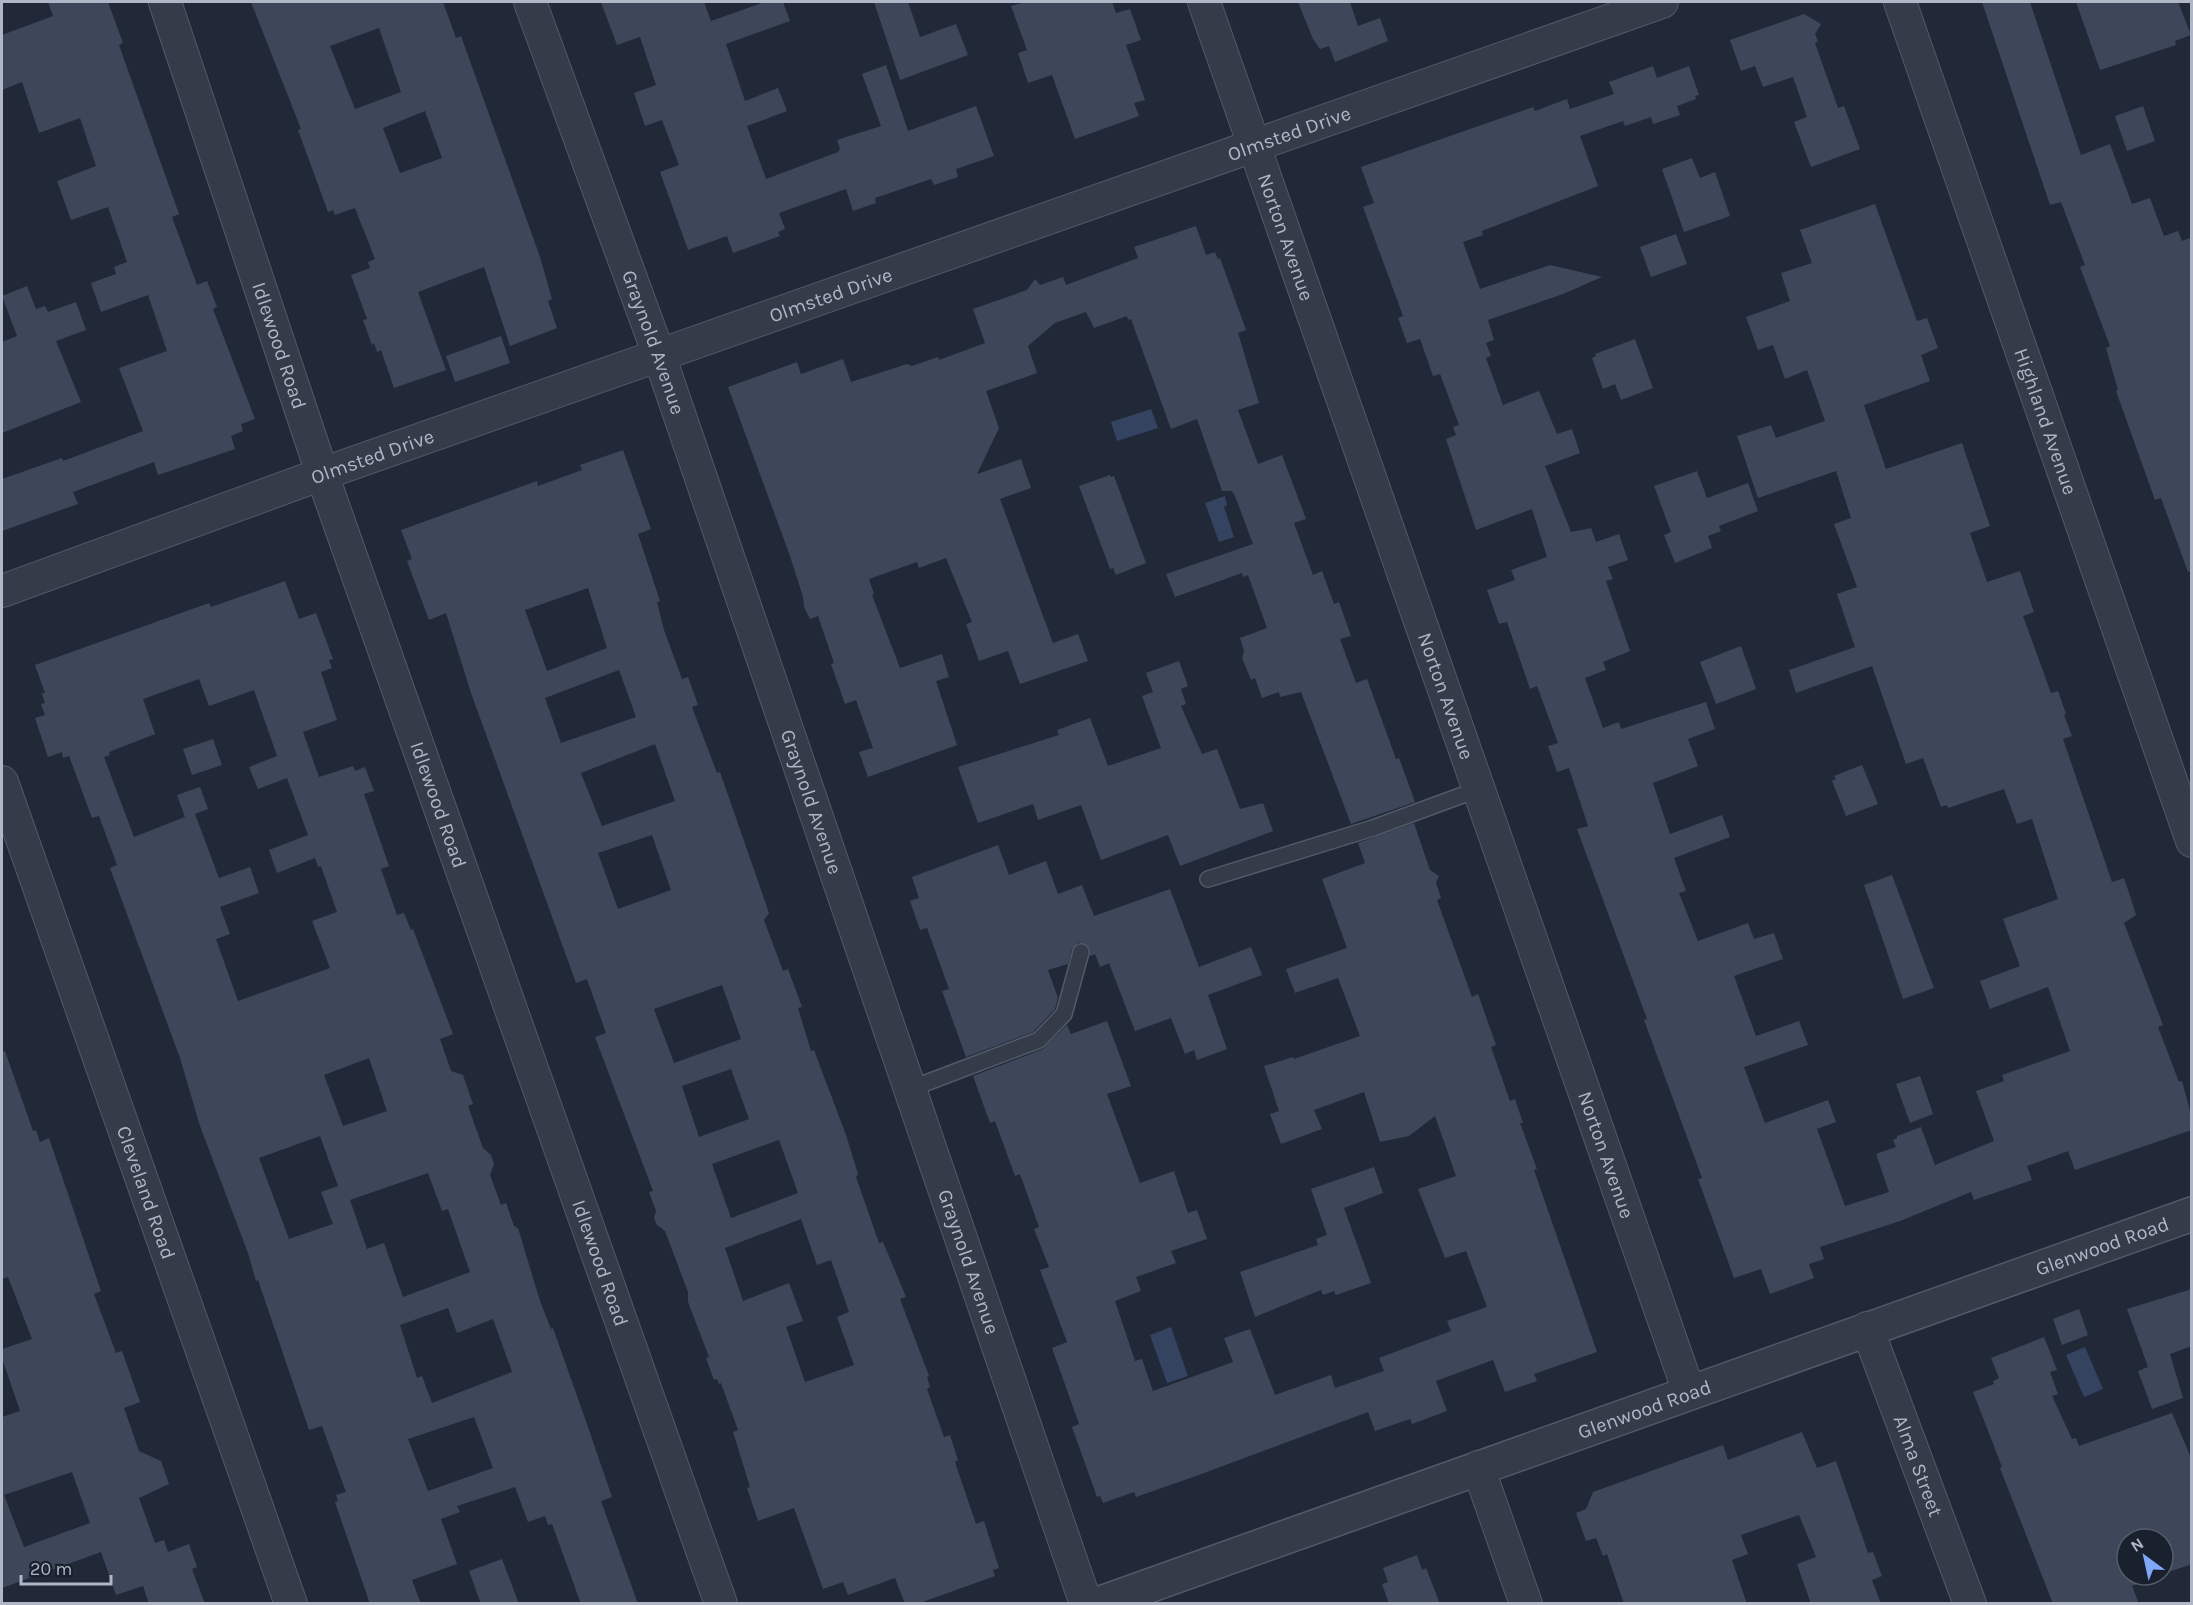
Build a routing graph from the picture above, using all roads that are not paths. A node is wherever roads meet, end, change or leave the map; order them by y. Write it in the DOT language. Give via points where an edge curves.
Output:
graph roads {
  1 [pos="165,2"];
  2 [pos="530,2"];
  3 [pos="1204,2"];
  4 [pos="1662,2"];
  5 [pos="1900,2"];
  6 [pos="1255,146"];
  7 [pos="659,356"];
  8 [pos="322,474"];
  9 [pos="2,591"];
  10 [pos="2,782"];
  11 [pos="1479,789"];
  12 [pos="2192,841"];
  13 [pos="1208,879"];
  14 [pos="1081,952"];
  15 [pos="910,1089"];
  16 [pos="2192,1214"];
  17 [pos="1867,1328"];
  18 [pos="1689,1392"];
  19 [pos="1478,1467"];
  20 [pos="291,1604"];
  21 [pos="721,1604"];
  22 [pos="1086,1604"];
  23 [pos="1098,1604"];
  24 [pos="1526,1604"];
  25 [pos="1970,1604"];
  1 -- 8 [label="street, Idlewood Road"];
  2 -- 7 [label="street, Graynold Avenue"];
  3 -- 6 [label="street, Norton Avenue"];
  4 -- 6 [label="street, Olmsted Drive"];
  5 -- 12 [label="street, Highland Avenue"];
  6 -- 7 [label="street, Olmsted Drive"];
  6 -- 11 [label="street, Norton Avenue"];
  7 -- 8 [label="street, Olmsted Drive"];
  7 -- 15 [label="street, Graynold Avenue"];
  8 -- 9 [label="street, Olmsted Drive"];
  8 -- 21 [label="street, Idlewood Road"];
  10 -- 20 [label="street, Cleveland Road"];
  11 -- 13 [label="lane" via="1373,828"];
  11 -- 18 [label="street, Norton Avenue"];
  14 -- 15 [label="lane" via="1064,1014 1039,1040"];
  15 -- 22 [label="street, Graynold Avenue"];
  16 -- 17 [label="street, Glenwood Road"];
  17 -- 18 [label="street, Glenwood Road"];
  17 -- 25 [label="street, Alma Street"];
  18 -- 19 [label="street, Glenwood Road"];
  19 -- 23 [label="street, Glenwood Road"];
  19 -- 24 [label="street"];
}
